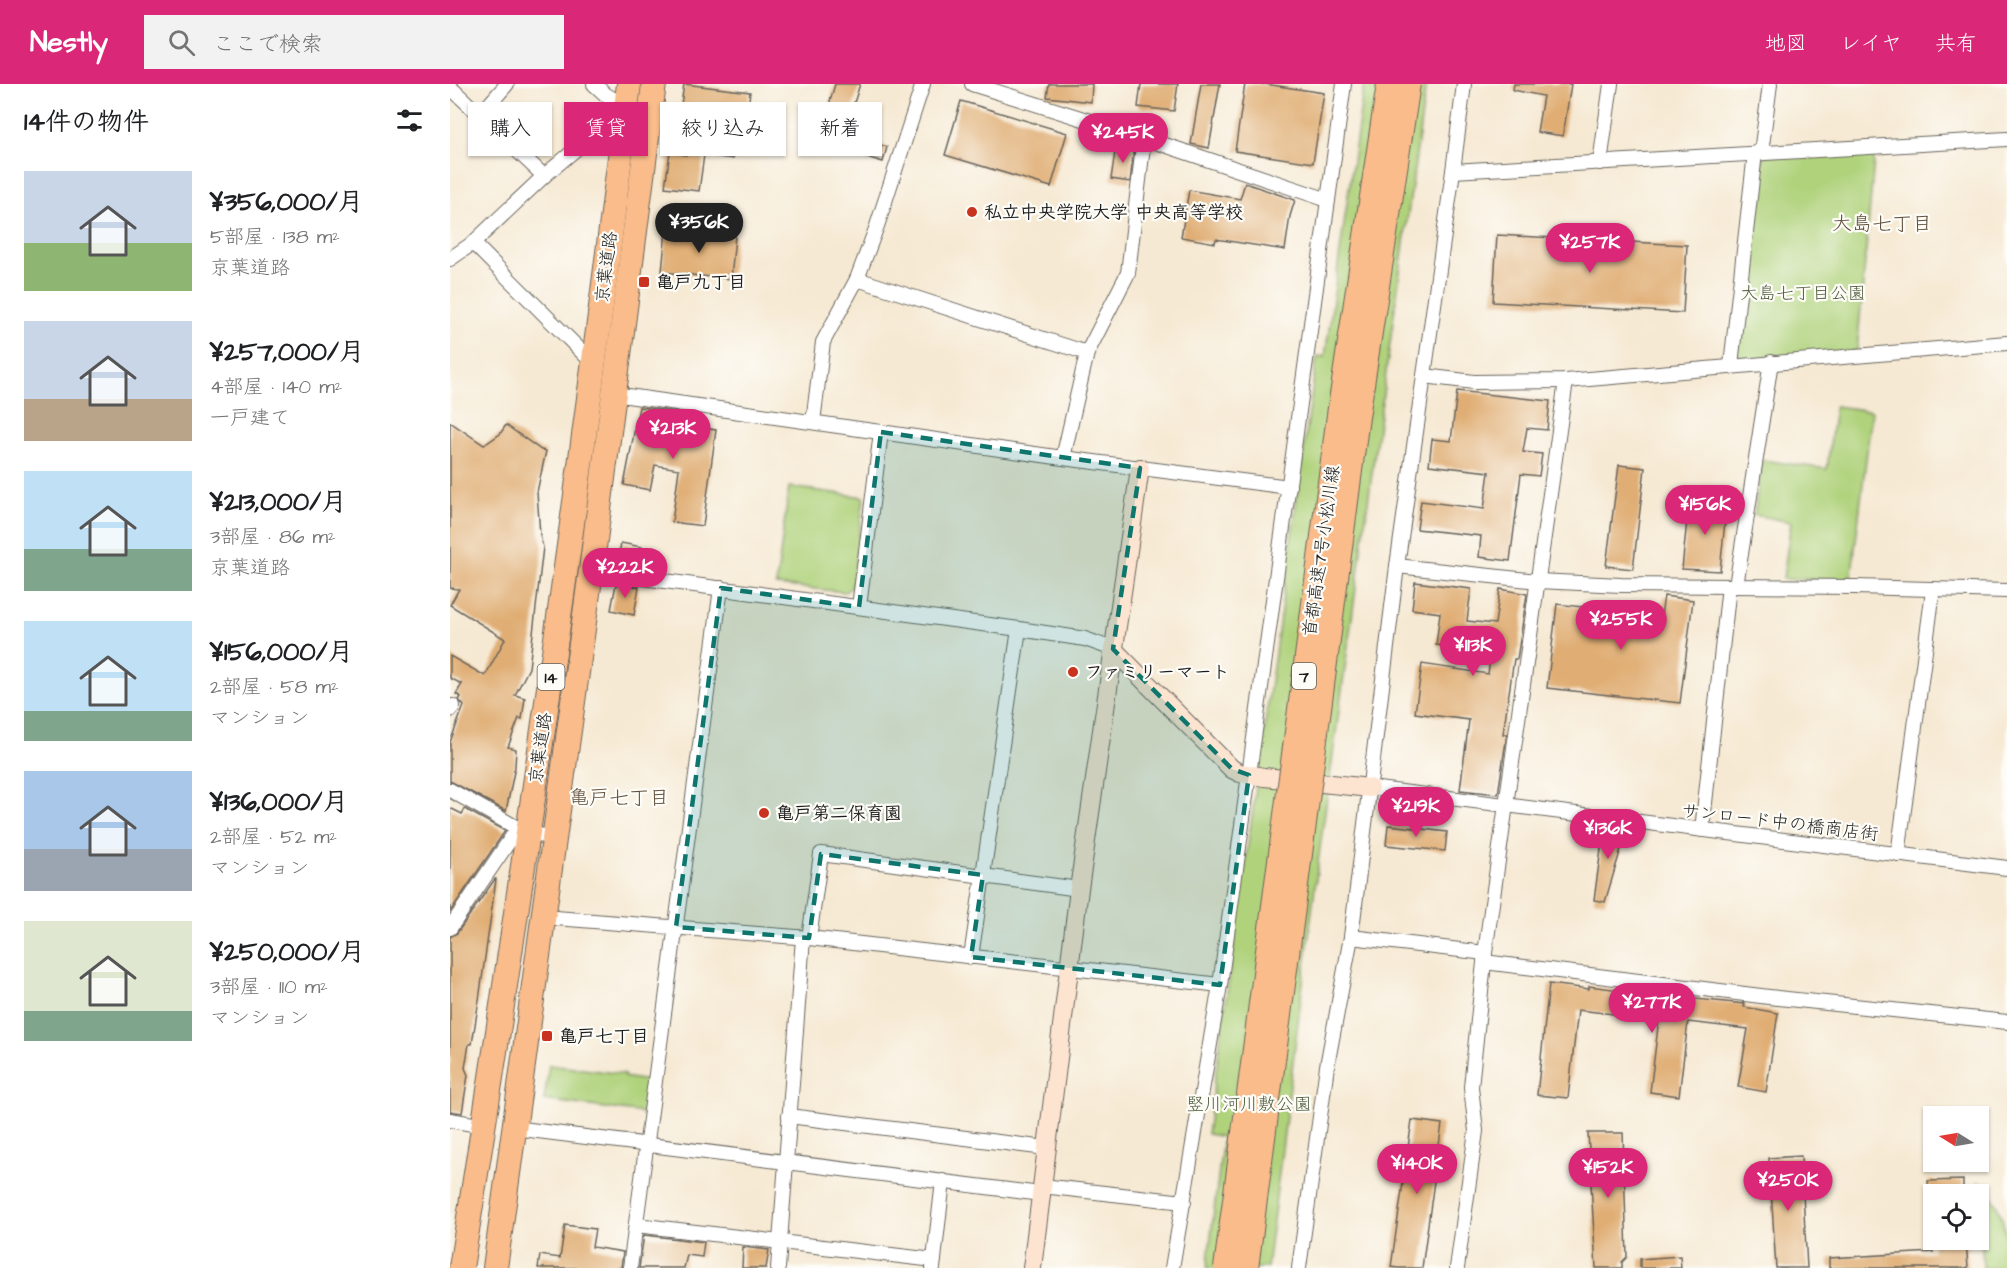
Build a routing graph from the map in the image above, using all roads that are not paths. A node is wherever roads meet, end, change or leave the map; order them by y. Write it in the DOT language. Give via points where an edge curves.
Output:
graph roads {
  1 [pos="507,84"];
  2 [pos="594,84"];
  3 [pos="654,84"];
  4 [pos="923,84"];
  5 [pos="972,84"];
  6 [pos="1344,84"];
  7 [pos="1389,84"];
  8 [pos="1408,84"];
  9 [pos="1464,84"];
  10 [pos="1611,84"];
  11 [pos="1770,84"];
  12 [pos="450,87"];
  13 [pos="628,96"];
  14 [pos="491,102"];
  15 [pos="468,104"];
  16 [pos="1144,138"];
  17 [pos="2007,139"];
  18 [pos="1758,153"];
  19 [pos="523,156"];
  20 [pos="1600,163"];
  21 [pos="1454,171"];
  22 [pos="544,176"];
  23 [pos="1328,200"];
  24 [pos="473,243"];
  25 [pos="450,259"];
  26 [pos="857,279"];
  27 [pos="2007,343"];
  28 [pos="1087,353"];
  29 [pos="1772,362"];
  30 [pos="594,364"];
  31 [pos="1731,365"];
  32 [pos="1424,376"];
  33 [pos="1566,381"];
  34 [pos="614,394"];
  35 [pos="813,422"];
  36 [pos="881,432"];
  37 [pos="1064,458"];
  38 [pos="1140,468"];
  39 [pos="1289,487"];
  40 [pos="1397,566"];
  41 [pos="591,571"];
  42 [pos="1538,581"];
  43 [pos="1733,586"];
  44 [pos="721,588"];
  45 [pos="2007,591"];
  46 [pos="1932,594"];
  47 [pos="859,607"];
  48 [pos="1019,629"];
  49 [pos="1113,649"];
  50 [pos="1249,775"];
  51 [pos="1370,788"];
  52 [pos="450,790"];
  53 [pos="1506,804"];
  54 [pos="1702,830"];
  55 [pos="523,831"];
  56 [pos="554,837"];
  57 [pos="1898,855"];
  58 [pos="2007,868"];
  59 [pos="983,875"];
  60 [pos="1079,889"];
  61 [pos="543,917"];
  62 [pos="676,927"];
  63 [pos="450,928"];
  64 [pos="1351,937"];
  65 [pos="806,938"];
  66 [pos="971,957"];
  67 [pos="1484,957"];
  68 [pos="1069,967"];
  69 [pos="1220,985"];
  70 [pos="2007,1022"];
  71 [pos="789,1116"];
  72 [pos="450,1120"];
  73 [pos="484,1126"];
  74 [pos="514,1128"];
  75 [pos="647,1144"];
  76 [pos="1046,1148"];
  77 [pos="786,1162"];
  78 [pos="943,1181"];
  79 [pos="1041,1190"];
  80 [pos="1184,1202"];
  81 [pos="636,1225"];
  82 [pos="780,1242"];
  83 [pos="934,1264"];
  84 [pos="461,1268"];
  85 [pos="495,1268"];
  86 [pos="630,1268"];
  87 [pos="777,1268"];
  88 [pos="1032,1268"];
  89 [pos="1172,1268"];
  90 [pos="1226,1268"];
  91 [pos="1246,1268"];
  92 [pos="1299,1268"];
  93 [pos="1457,1268"];
  1 -- 14 [label="street"];
  2 -- 13 [label="street" via="605,94"];
  3 -- 13 [label="street"];
  3 -- 34 [label="highway, 京葉道路 / 14"];
  4 -- 26 [label="street"];
  5 -- 16 [label="street"];
  6 -- 23 [label="street"];
  7 -- 90 [label="highway, 首都高速7号小松川線 / 7, bridge" via="1339,415"];
  8 -- 91 [label="highway, 首都高速7号小松川線 / 7, bridge" via="1357,417"];
  9 -- 21 [label="street"];
  10 -- 20 [label="street"];
  11 -- 18 [label="street"];
  12 -- 15 [label="street"];
  13 -- 22 [label="street"];
  13 -- 30 [label="highway, 京葉道路 / 14"];
  16 -- 23 [label="street"];
  16 -- 28 [label="street" via="1128,273"];
  17 -- 18 [label="street"];
  18 -- 20 [label="street"];
  18 -- 31 [label="street"];
  19 -- 22 [label="street"];
  20 -- 21 [label="street"];
  21 -- 32 [label="street"];
  22 -- 24 [label="street"];
  23 -- 39 [label="street"];
  24 -- 25 [label="street"];
  24 -- 30 [label="street"];
  26 -- 28 [label="street"];
  26 -- 35 [label="street" via="823,342"];
  27 -- 29 [label="street"];
  28 -- 37 [label="street"];
  29 -- 31 [label="street"];
  29 -- 43 [label="street"];
  30 -- 55 [label="highway, 京葉道路 / 14"];
  31 -- 33 [label="street"];
  32 -- 33 [label="street" via="1474,382"];
  32 -- 40 [label="street"];
  33 -- 42 [label="street"];
  34 -- 35 [label="street"];
  34 -- 41 [label="highway, 京葉道路 / 14"];
  35 -- 36 [label="street"];
  36 -- 37 [label="street"];
  36 -- 47 [label="street"];
  37 -- 38 [label="street"];
  38 -- 39 [label="street"];
  38 -- 49 [label="street"];
  39 -- 50 [label="street"];
  40 -- 42 [label="street"];
  40 -- 51 [label="street"];
  41 -- 44 [label="street"];
  41 -- 56 [label="highway, 京葉道路 / 14"];
  42 -- 43 [label="street"];
  42 -- 53 [label="street"];
  43 -- 46 [label="street"];
  43 -- 54 [label="street"];
  44 -- 47 [label="street"];
  44 -- 62 [label="street"];
  45 -- 46 [label="street"];
  46 -- 57 [label="street"];
  47 -- 48 [label="street"];
  48 -- 49 [label="street" via="1085,639"];
  48 -- 59 [label="street"];
  49 -- 50 [label="street" via="1232,769"];
  49 -- 60 [label="street"];
  50 -- 51 [label="street"];
  50 -- 69 [label="street"];
  51 -- 53 [label="street, サンロード中の橋商店街"];
  51 -- 64 [label="street"];
  52 -- 55 [label="street"];
  53 -- 54 [label="street, サンロード中の橋商店街"];
  53 -- 67 [label="street"];
  54 -- 57 [label="street, サンロード中の橋商店街"];
  55 -- 56 [label="street"];
  55 -- 63 [label="street"];
  55 -- 73 [label="highway, 京葉道路 / 14"];
  56 -- 61 [label="highway, 京葉道路 / 14"];
  57 -- 58 [label="street, サンロード中の橋商店街"];
  59 -- 60 [label="street"];
  59 -- 65 [label="street" via="821,854"];
  59 -- 66 [label="street"];
  60 -- 68 [label="street"];
  61 -- 62 [label="street"];
  61 -- 74 [label="highway, 京葉道路 / 14"];
  62 -- 65 [label="street"];
  62 -- 75 [label="street"];
  64 -- 67 [label="street"];
  64 -- 92 [label="street" via="1327,1066"];
  65 -- 66 [label="street"];
  65 -- 71 [label="street"];
  66 -- 68 [label="street"];
  67 -- 70 [label="street" via="1780,998"];
  67 -- 93 [label="street" via="1471,1087 1476,1131"];
  68 -- 69 [label="street"];
  68 -- 76 [label="street"];
  69 -- 80 [label="street"];
  71 -- 76 [label="street"];
  71 -- 77 [label="street"];
  72 -- 73 [label="street"];
  73 -- 84 [label="highway, 京葉道路 / 14"];
  74 -- 75 [label="street"];
  74 -- 85 [label="highway, 京葉道路 / 14"];
  75 -- 77 [label="street"];
  75 -- 81 [label="street"];
  76 -- 79 [label="street"];
  77 -- 78 [label="street"];
  77 -- 82 [label="street"];
  78 -- 79 [label="street"];
  78 -- 83 [label="street"];
  79 -- 80 [label="street"];
  79 -- 88 [label="street"];
  80 -- 89 [label="street"];
  81 -- 82 [label="street"];
  81 -- 86 [label="street"];
  82 -- 83 [label="street"];
  82 -- 87 [label="street"];
}
